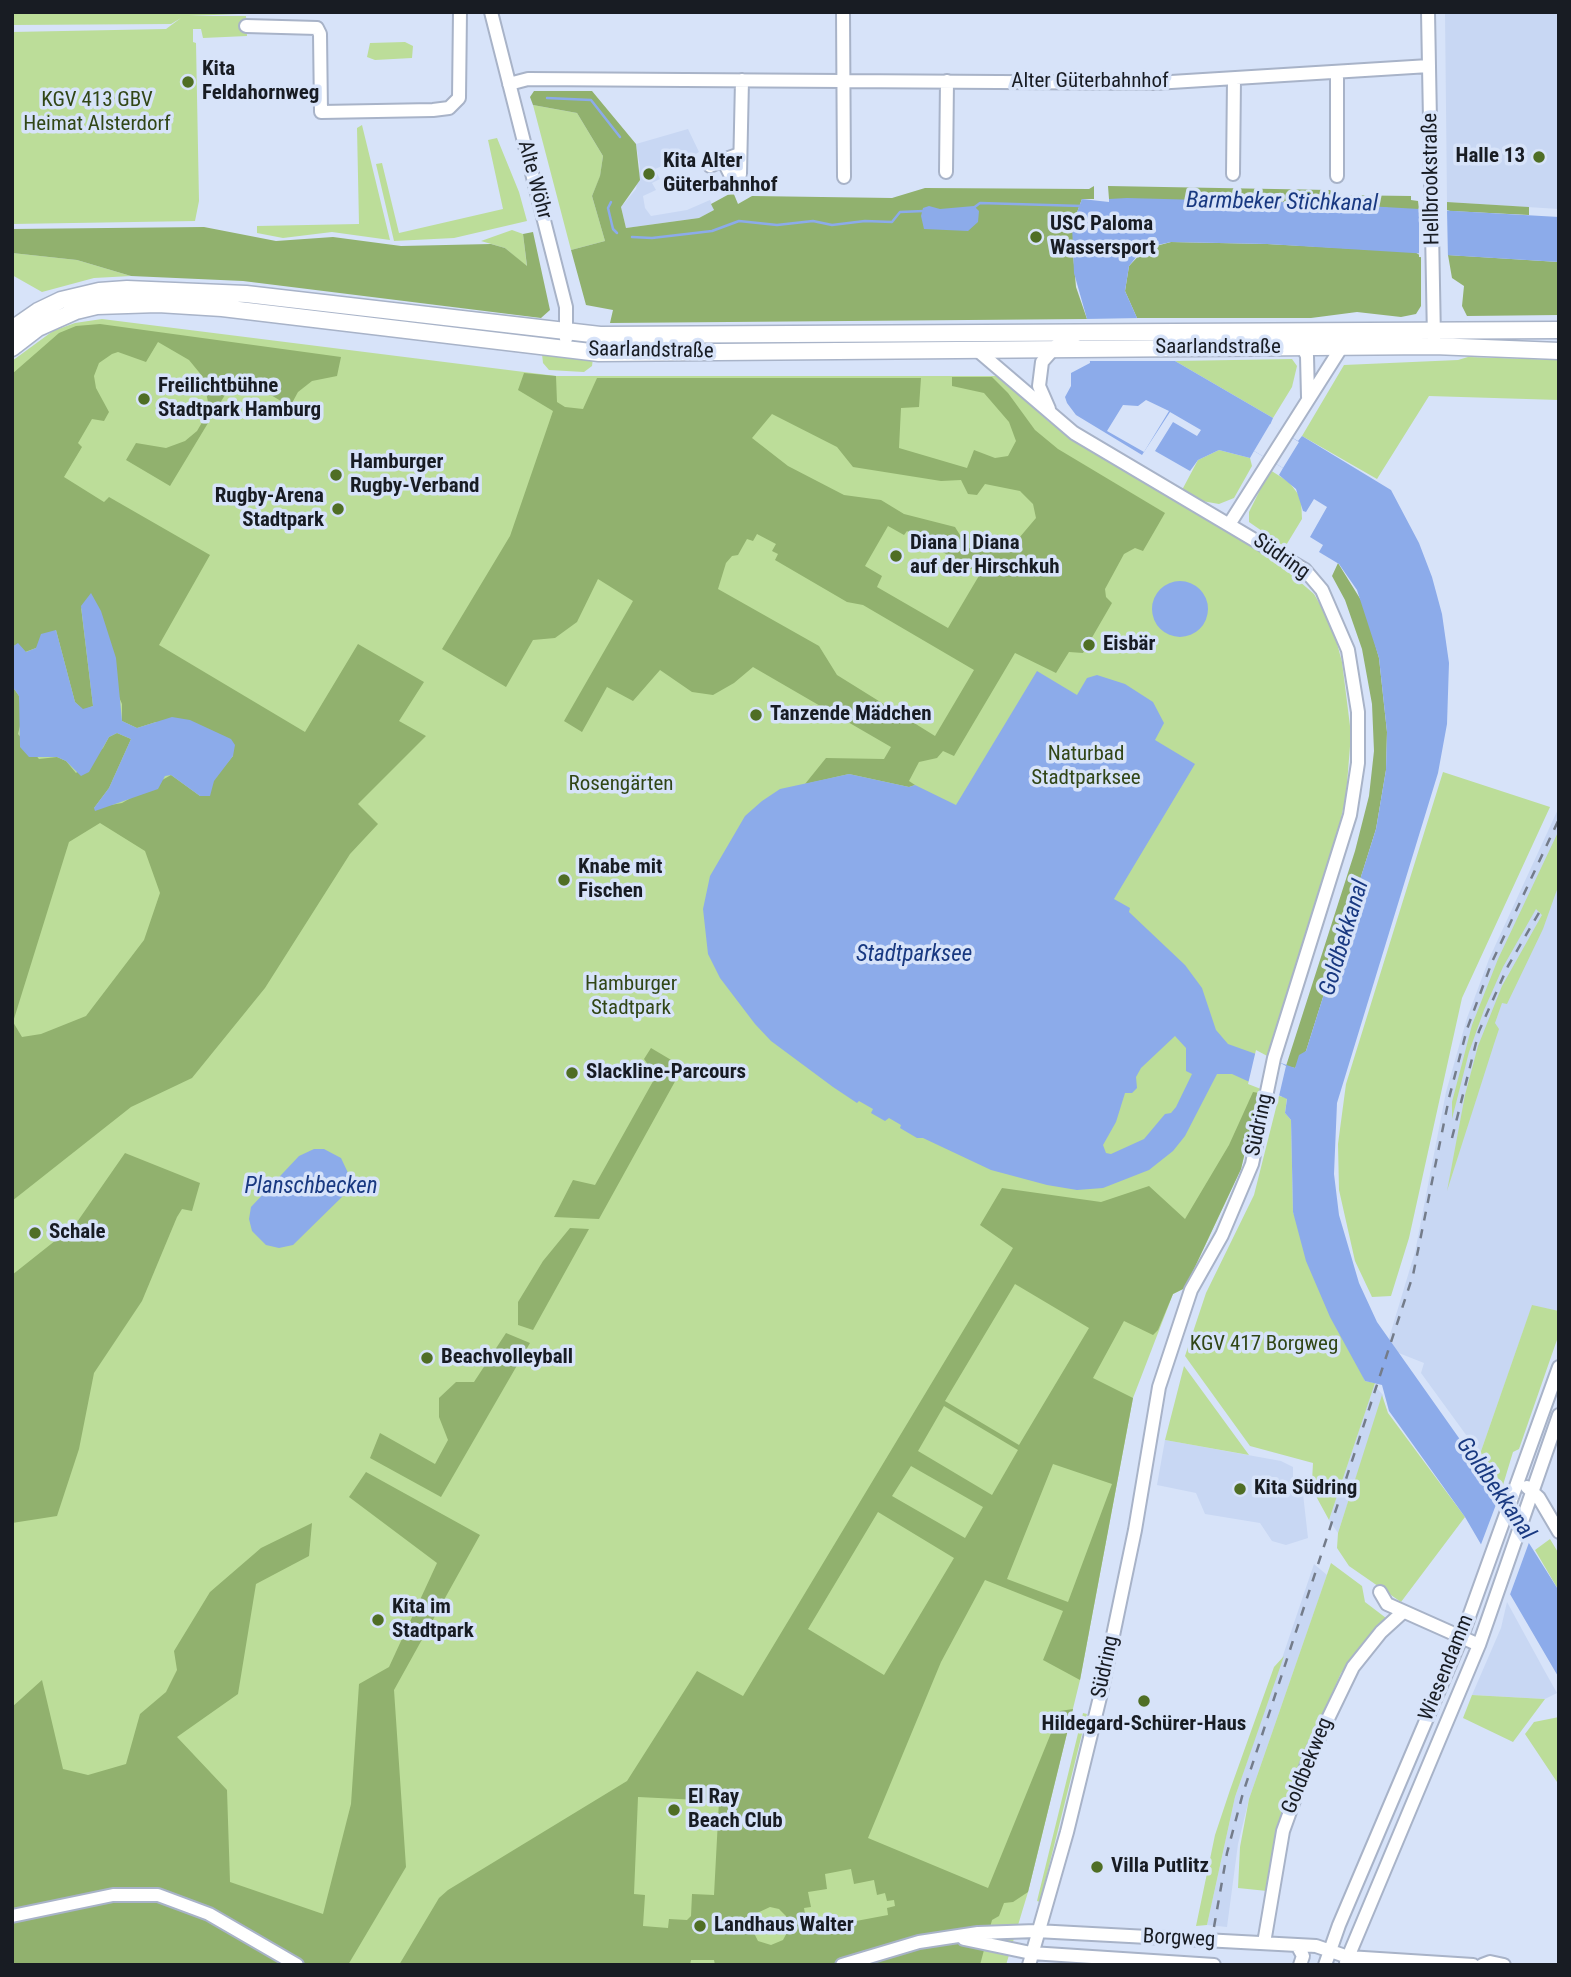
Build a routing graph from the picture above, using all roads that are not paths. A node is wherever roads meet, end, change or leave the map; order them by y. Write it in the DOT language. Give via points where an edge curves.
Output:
graph roads {
  1 [pos="460,12"];
  2 [pos="491,12"];
  3 [pos="843,12"];
  4 [pos="1429,12"];
  5 [pos="246,26"];
  6 [pos="1430,66"];
  7 [pos="1337,72"];
  8 [pos="1234,79"];
  9 [pos="741,80"];
  10 [pos="844,80"];
  11 [pos="947,81"];
  12 [pos="509,83"];
  13 [pos="740,154"];
  14 [pos="723,160"];
  15 [pos="710,166"];
  16 [pos="946,172"];
  17 [pos="1233,174"];
  18 [pos="1337,176"];
  19 [pos="844,177"];
  20 [pos="12,329"];
  21 [pos="1434,329"];
  22 [pos="1559,330"];
  23 [pos="1291,331"];
  24 [pos="567,332"];
  25 [pos="1086,332"];
  26 [pos="1434,346"];
  27 [pos="1304,347"];
  28 [pos="12,348"];
  29 [pos="1341,348"];
  30 [pos="565,349"];
  31 [pos="1052,349"];
  32 [pos="977,350"];
  33 [pos="1559,351"];
  34 [pos="1308,397"];
  35 [pos="1055,418"];
  36 [pos="1230,523"];
  37 [pos="1559,1367"];
  38 [pos="1559,1415"];
  39 [pos="1518,1481"];
  40 [pos="1532,1490"];
  41 [pos="1559,1532"];
  42 [pos="1381,1592"];
  43 [pos="1403,1612"];
  44 [pos="1462,1636"];
  45 [pos="1479,1645"];
  46 [pos="12,1916"];
  47 [pos="1037,1931"];
  48 [pos="1060,1932"];
  49 [pos="957,1938"];
  50 [pos="1264,1943"];
  51 [pos="1297,1945"];
  52 [pos="1329,1950"];
  53 [pos="1058,1955"];
  54 [pos="1030,1959"];
  55 [pos="1346,1961"];
  56 [pos="296,1965"];
  57 [pos="842,1965"];
  58 [pos="1214,1965"];
  59 [pos="1300,1965"];
  60 [pos="1328,1965"];
  61 [pos="1473,1965"];
  62 [pos="1482,1965"];
  63 [pos="1504,1965"];
  1 -- 5 [label="street" via="459,98 449,108 433,110 321,112 317,29"];
  2 -- 12 [label="street, Alte Wöhr"];
  3 -- 10 [label="street"];
  4 -- 6 [label="street, Hellbrookstraße"];
  6 -- 7 [label="street, Alter Güterbahnhof"];
  6 -- 21 [label="street, Hellbrookstraße"];
  7 -- 8 [label="street, Alter Güterbahnhof"];
  7 -- 18 [label="street"];
  8 -- 11 [label="street, Alter Güterbahnhof"];
  8 -- 17 [label="street"];
  9 -- 10 [label="street, Alter Güterbahnhof"];
  9 -- 12 [label="street, Alter Güterbahnhof" via="528,79"];
  9 -- 13 [label="street"];
  10 -- 11 [label="street, Alter Güterbahnhof"];
  10 -- 19 [label="street"];
  11 -- 16 [label="street"];
  12 -- 24 [label="street, Alte Wöhr" via="566,307"];
  13 -- 14 [label="street"];
  13 -- 14 [label="street" via="740,174 732,178"];
  14 -- 15 [label="street"];
  20 -- 24 [label="main road, Saarlandstraße" via="61,300 99,290 127,289 246,294"];
  21 -- 22 [label="main road, Saarlandstraße"];
  21 -- 23 [label="main road, Saarlandstraße"];
  21 -- 26 [label="street, Hellbrookstraße"];
  23 -- 25 [label="main road, Saarlandstraße"];
  23 -- 27 [label="street, Saarlandstraße"];
  24 -- 25 [label="main road, Saarlandstraße"];
  24 -- 30 [label="street, Alte Wöhr"];
  25 -- 31 [label="street"];
  26 -- 29 [label="main road, Saarlandstraße"];
  26 -- 33 [label="main road, Saarlandstraße"];
  27 -- 29 [label="main road, Saarlandstraße"];
  27 -- 31 [label="main road, Saarlandstraße"];
  27 -- 34 [label="street"];
  28 -- 30 [label="main road, Saarlandstraße" via="38,328 76,311 158,304"];
  29 -- 34 [label="street"];
  30 -- 32 [label="main road, Saarlandstraße" via="609,353"];
  31 -- 32 [label="main road, Saarlandstraße"];
  31 -- 35 [label="street" via="1042,362 1039,382"];
  32 -- 35 [label="street, Südring"];
  34 -- 36 [label="street"];
  35 -- 36 [label="street, Südring"];
  36 -- 47 [label="street, Südring" via="1295,562 1322,590 1348,650 1359,712 1350,815 1275,1058 1252,1164 1222,1235 1191,1290 1159,1387 1101,1693 1054,1882"];
  37 -- 39 [label="street, Wiesendamm"];
  38 -- 40 [label="street, Wiesendamm"];
  39 -- 40 [label="street"];
  39 -- 44 [label="street, Wiesendamm"];
  40 -- 41 [label="street"];
  40 -- 45 [label="street, Wiesendamm"];
  42 -- 43 [label="street" via="1387,1604"];
  43 -- 44 [label="street"];
  43 -- 50 [label="street, Goldbekweg" via="1353,1667 1310,1756 1283,1831"];
  44 -- 45 [label="street"];
  44 -- 52 [label="street, Wiesendamm"];
  45 -- 55 [label="street, Wiesendamm"];
  46 -- 56 [label="street" via="113,1895 158,1895 209,1914"];
  47 -- 48 [label="street, Borgweg"];
  47 -- 49 [label="street, Borgweg"];
  47 -- 54 [label="street, Südring"];
  48 -- 50 [label="street, Borgweg"];
  48 -- 53 [label="street" via="1053,1942"];
  49 -- 54 [label="street, Borgweg"];
  49 -- 57 [label="street, Borgweg" via="902,1946"];
  50 -- 51 [label="street, Borgweg"];
  51 -- 52 [label="street, Borgweg"];
  51 -- 59 [label="street" via="1303,1956"];
  52 -- 55 [label="street, Borgweg"];
  52 -- 60 [label="street, Wiesendamm"];
  53 -- 54 [label="street, Borgweg"];
  53 -- 58 [label="street, Borgweg"];
  55 -- 60 [label="street, Borgweg"];
  55 -- 61 [label="street, Borgweg"];
  62 -- 63 [label="street"];
}
